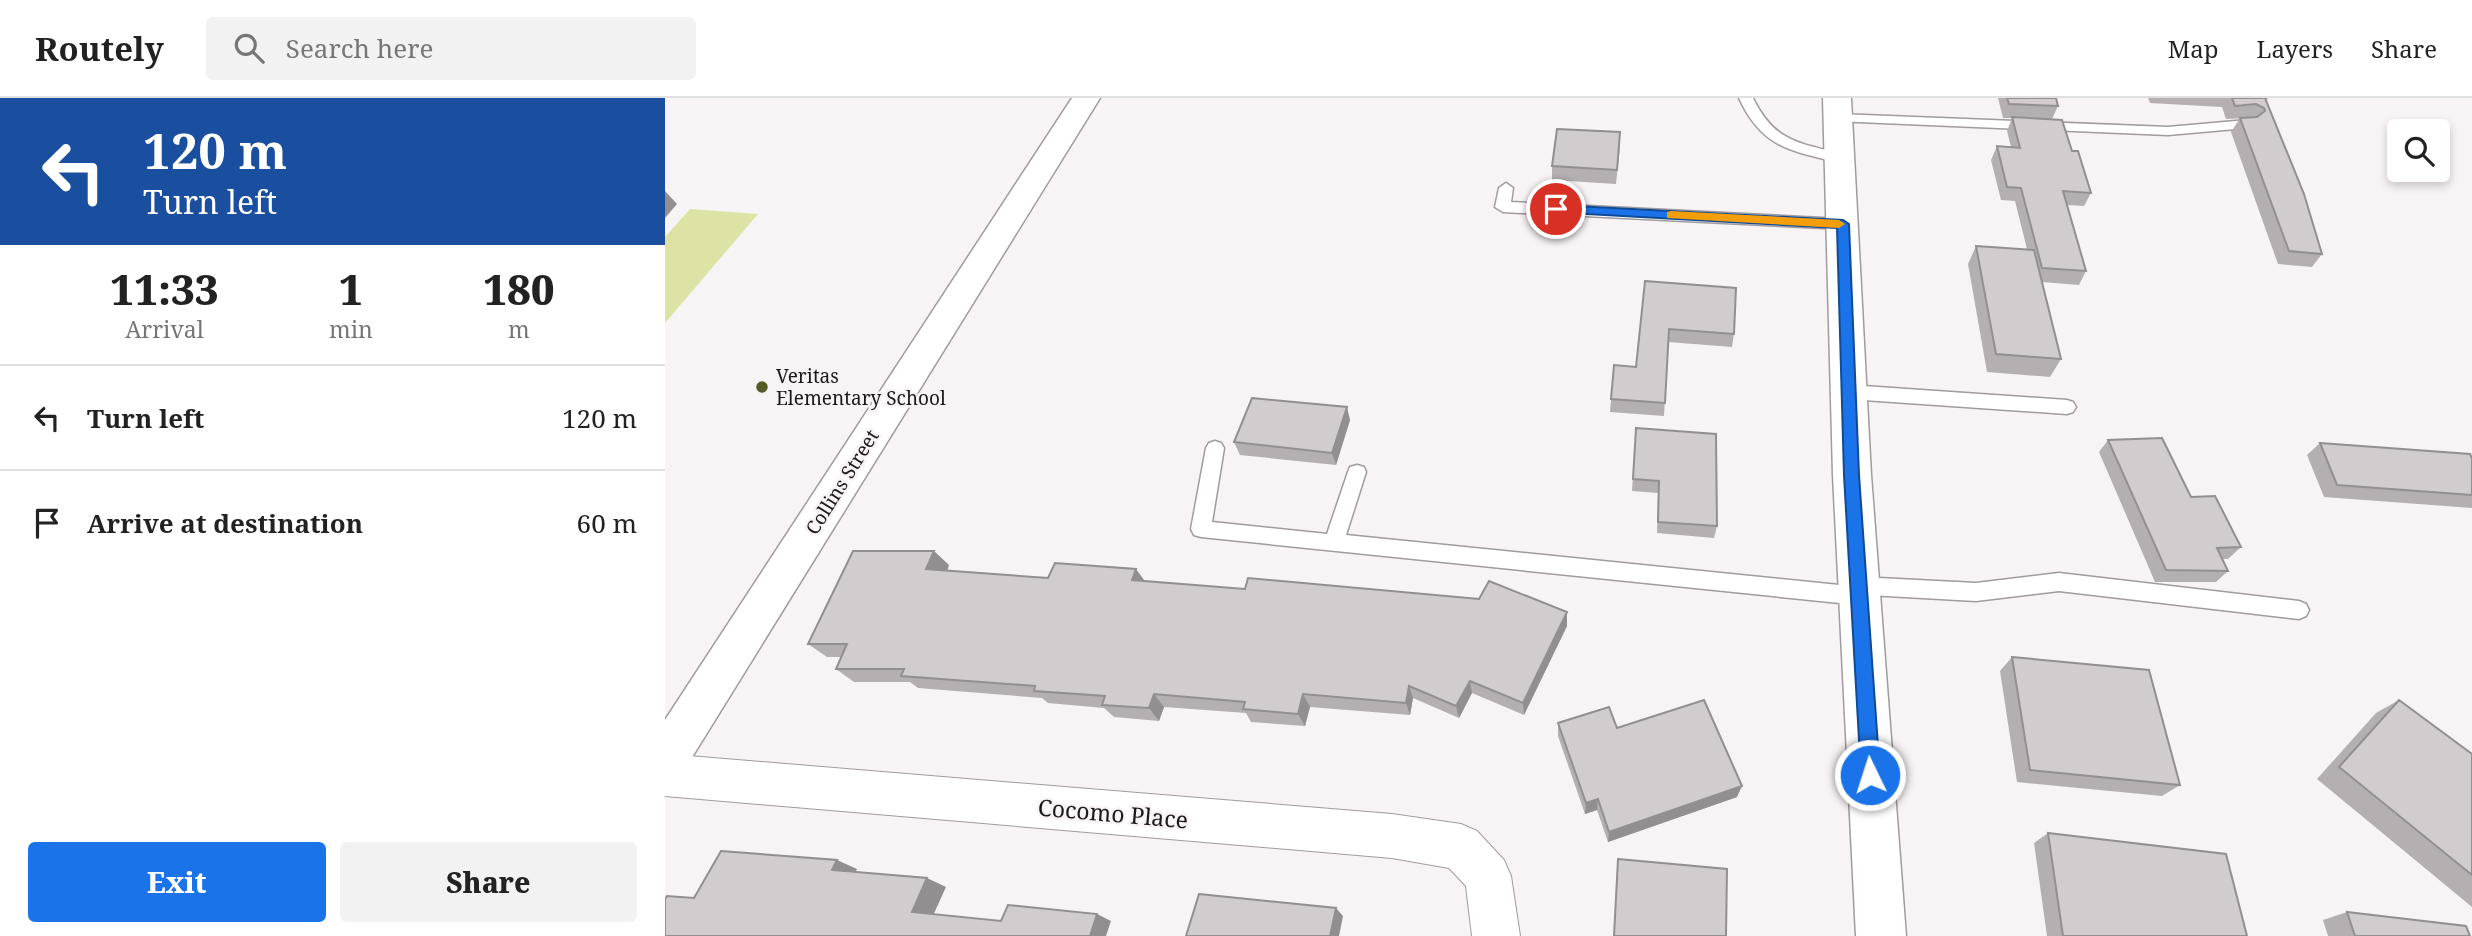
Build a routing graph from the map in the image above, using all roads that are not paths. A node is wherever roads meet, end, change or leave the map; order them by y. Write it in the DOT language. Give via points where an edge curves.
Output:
graph roads {
  1 [pos="1086,98"];
  2 [pos="1746,98"];
  3 [pos="1838,108"];
  4 [pos="2247,124"];
  5 [pos="1841,159"];
  6 [pos="1506,188"];
  7 [pos="1843,224"];
  8 [pos="1849,392"];
  9 [pos="2067,407"];
  10 [pos="1215,448"];
  11 [pos="1357,472"];
  12 [pos="1334,542"];
  13 [pos="1859,591"];
  14 [pos="2299,610"];
  15 [pos="665,760"];
  16 [pos="665,775"];
  17 [pos="1496,936"];
  18 [pos="1881,936"];
  1 -- 15 [label="street, Collins Street"];
  2 -- 5 [label="lane" via="1767,134 1790,146"];
  3 -- 4 [label="lane" via="2168,131"];
  3 -- 5 [label="street"];
  5 -- 7 [label="street"];
  6 -- 7 [label="lane" via="1503,207"];
  7 -- 8 [label="street"];
  8 -- 9 [label="lane"];
  8 -- 13 [label="street"];
  10 -- 12 [label="lane" via="1201,529"];
  11 -- 12 [label="lane"];
  12 -- 13 [label="lane"];
  13 -- 14 [label="lane" via="1976,592 2059,582"];
  13 -- 18 [label="street"];
  16 -- 17 [label="street, Cocomo Place" via="1392,836 1461,847 1488,876"];
}
